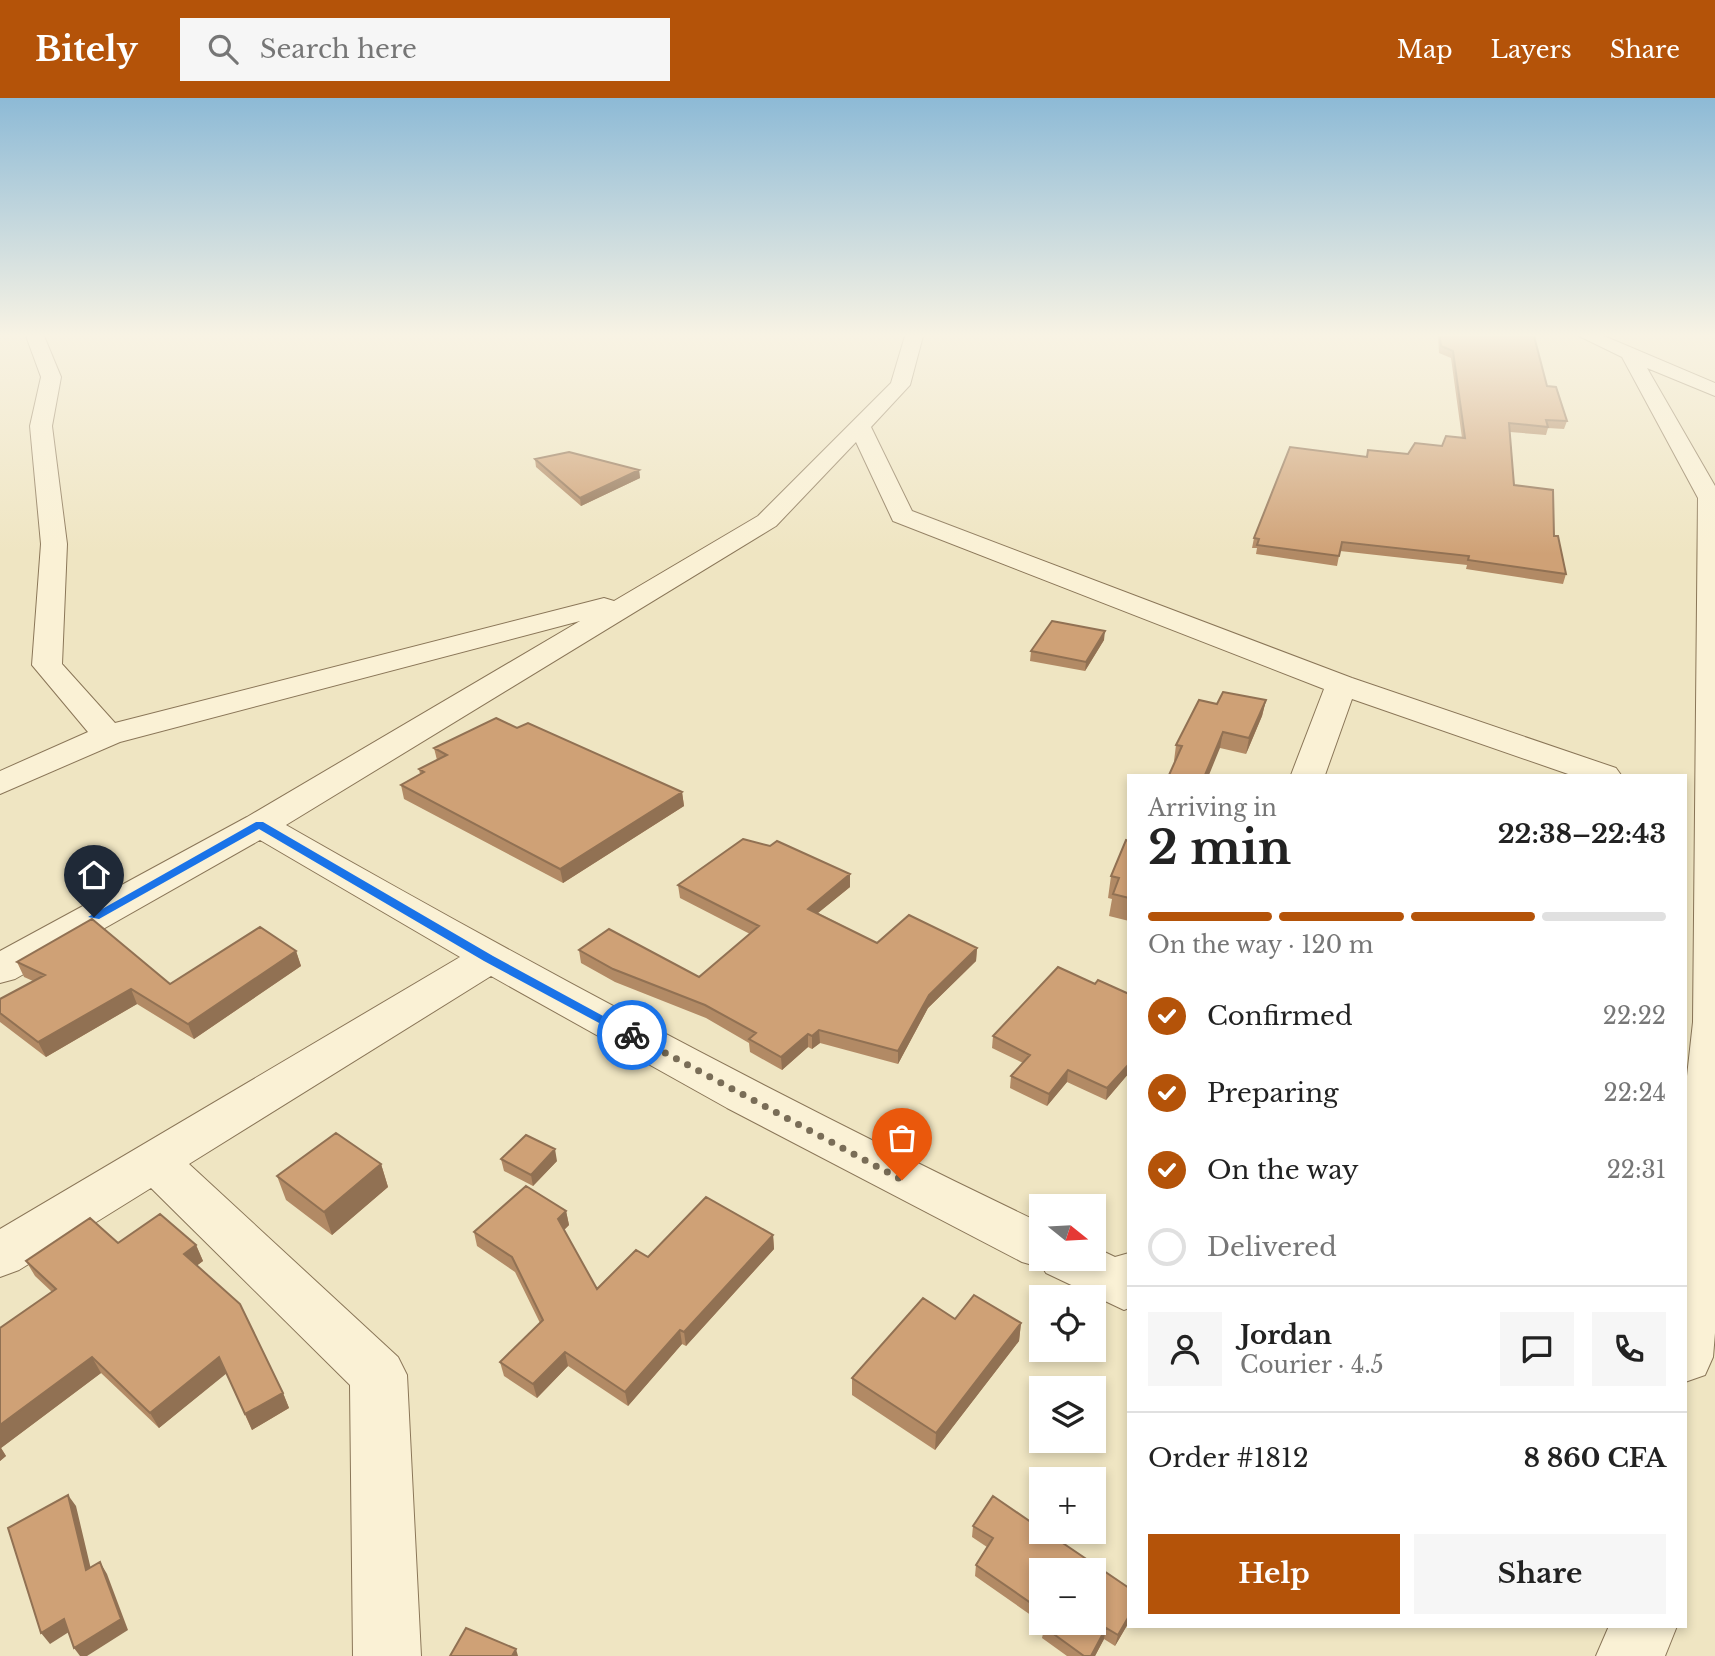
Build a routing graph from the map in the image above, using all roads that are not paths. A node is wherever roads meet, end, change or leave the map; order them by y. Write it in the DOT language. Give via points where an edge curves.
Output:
graph roads {
  1 [pos="45,409"];
  2 [pos="877,409"];
  3 [pos="1660,409"];
  4 [pos="860,426"];
  5 [pos="647,595"];
  6 [pos="1340,685"];
  7 [pos="108,735"];
  8 [pos="1308,774"];
  9 [pos="1601,774"];
  10 [pos="0,783"];
  11 [pos="1699,808"];
  12 [pos="260,825"];
  13 [pos="488,959"];
  14 [pos="0,969"];
  15 [pos="154,1161"];
  16 [pos="1029,1241"];
  17 [pos="0,1255"];
  18 [pos="1091,1271"];
  19 [pos="1127,1280"];
  20 [pos="1687,1334"];
  21 [pos="1643,1628"];
  22 [pos="387,1656"];
  23 [pos="1630,1656"];
  1 -- 7 [label="street" via="41,426 54,544 47,665"];
  2 -- 4 [label="street"];
  3 -- 11 [label="street" via="1710,498"];
  4 -- 5 [label="street" via="767,521"];
  4 -- 6 [label="street" via="902,516"];
  5 -- 7 [label="street"];
  5 -- 12 [label="street"];
  6 -- 8 [label="street"];
  6 -- 9 [label="street"];
  7 -- 10 [label="street"];
  11 -- 20 [label="street" via="1714,1023"];
  12 -- 13 [label="street"];
  12 -- 14 [label="street"];
  13 -- 15 [label="street"];
  13 -- 16 [label="street" via="902,1180"];
  15 -- 17 [label="street"];
  15 -- 22 [label="street" via="378,1375"];
  18 -- 19 [label="street" via="1124,1287"];
  21 -- 23 [label="street"];
}
